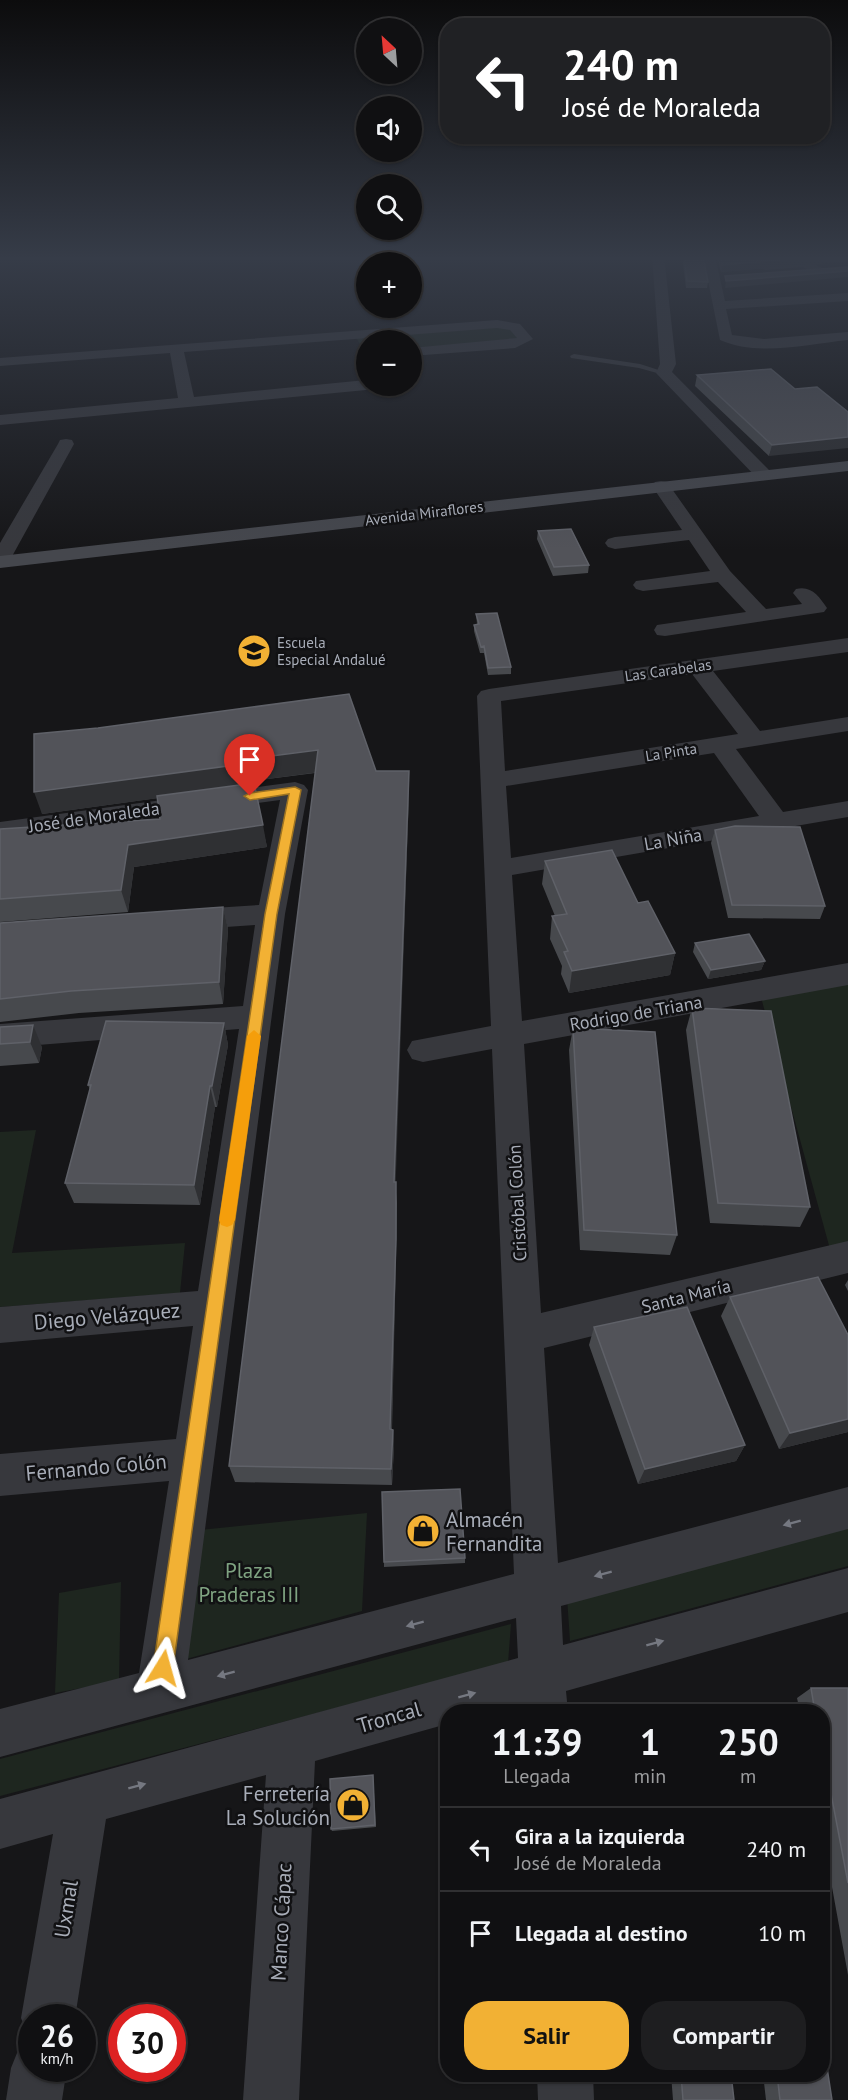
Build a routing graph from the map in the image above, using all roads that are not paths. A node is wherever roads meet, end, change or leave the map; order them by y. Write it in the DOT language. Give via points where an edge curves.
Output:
graph roads {
  1 [pos="139,354"];
  2 [pos="177,354"];
  3 [pos="667,354"];
  4 [pos="574,356"];
  5 [pos="0,362"];
  6 [pos="664,373"];
  7 [pos="356,385"];
  8 [pos="187,402"];
  9 [pos="0,420"];
  10 [pos="66,444"];
  11 [pos="848,466"];
  12 [pos="764,475"];
  13 [pos="661,486"];
  14 [pos="696,534"];
  15 [pos="615,543"];
  16 [pos="0,561"];
  17 [pos="723,575"];
  18 [pos="643,585"];
  19 [pos="803,593"];
  20 [pos="761,616"];
  21 [pos="665,630"];
  22 [pos="848,645"];
  23 [pos="698,666"];
  24 [pos="489,696"];
  25 [pos="848,724"];
  26 [pos="754,739"];
  27 [pos="720,744"];
  28 [pos="493,781"];
  29 [pos="848,809"];
  30 [pos="776,821"];
  31 [pos="0,830"];
  32 [pos="498,869"];
  33 [pos="271,914"];
  34 [pos="156,922"];
  35 [pos="848,974"];
  36 [pos="257,1016"];
  37 [pos="0,1036"];
  38 [pos="507,1036"];
  39 [pos="423,1050"];
  40 [pos="848,1257"];
  41 [pos="214,1307"];
  42 [pos="0,1325"];
  43 [pos="524,1335"];
  44 [pos="192,1458"];
  45 [pos="0,1475"];
  46 [pos="848,1508"];
  47 [pos="848,1590"];
  48 [pos="538,1591"];
  49 [pos="160,1691"];
  50 [pos="544,1693"];
  51 [pos="490,1704"];
  52 [pos="440,1714"];
  53 [pos="0,1733"];
  54 [pos="292,1744"];
  55 [pos="84,1801"];
  56 [pos="0,1824"];
  57 [pos="50,2004"];
  58 [pos="37,2082"];
  59 [pos="565,2082"];
  60 [pos="34,2100"];
  61 [pos="271,2100"];
  62 [pos="566,2100"];
  1 -- 5 [label="street" via="79,362"];
  2 -- 8 [label="street"];
  3 -- 6 [label="street"];
  4 -- 6 [label="lane"];
  6 -- 12 [label="street"];
  7 -- 8 [label="street" via="289,387"];
  8 -- 9 [label="street"];
  10 -- 16 [label="street"];
  11 -- 12 [label="main road, Avenida Miraflores"];
  12 -- 13 [label="main road, Avenida Miraflores"];
  13 -- 14 [label="street"];
  13 -- 16 [label="main road, Avenida Miraflores"];
  14 -- 15 [label="street"];
  14 -- 17 [label="street"];
  17 -- 18 [label="street"];
  17 -- 20 [label="street"];
  19 -- 20 [label="street" via="818,608"];
  20 -- 21 [label="street"];
  22 -- 23 [label="street, Las Carabelas"];
  23 -- 24 [label="street, Las Carabelas"];
  23 -- 26 [label="street"];
  24 -- 28 [label="street, Cristóbal Colón"];
  25 -- 26 [label="street, La Pinta"];
  26 -- 27 [label="street, La Pinta"];
  27 -- 28 [label="street, La Pinta"];
  27 -- 30 [label="street"];
  28 -- 32 [label="street, Cristóbal Colón"];
  29 -- 30 [label="street, La Niña"];
  30 -- 32 [label="street, La Niña"];
  31 -- 33 [label="street, José de Moraleda" via="295,790"];
  32 -- 38 [label="street, Cristóbal Colón"];
  33 -- 34 [label="street"];
  33 -- 36 [label="street"];
  35 -- 38 [label="street, Rodrigo de Triana"];
  36 -- 37 [label="street"];
  36 -- 41 [label="street"];
  38 -- 39 [label="street, Rodrigo de Triana"];
  38 -- 43 [label="street, Cristóbal Colón"];
  40 -- 43 [label="street, Santa María"];
  41 -- 42 [label="street, Diego Velázquez"];
  41 -- 44 [label="street"];
  43 -- 48 [label="street, Cristóbal Colón"];
  44 -- 45 [label="street, Fernando Colón"];
  44 -- 49 [label="street"];
  46 -- 48 [label="street, one-way"];
  50 -- 47 [label="street, Troncal, one-way"];
  48 -- 49 [label="street, one-way"];
  48 -- 50 [label="street, Cristóbal Colón"];
  49 -- 53 [label="street"];
  51 -- 50 [label="street, Troncal, one-way"];
  54 -- 52 [label="street, Troncal, one-way"];
  55 -- 54 [label="street, Troncal, one-way"];
  54 -- 61 [label="street, Manco Cápac"];
  55 -- 56 [label="street, Troncal"];
  55 -- 57 [label="street, Uxmal"];
  58 -- 60 [label="street"];
  59 -- 62 [label="street"];
}
